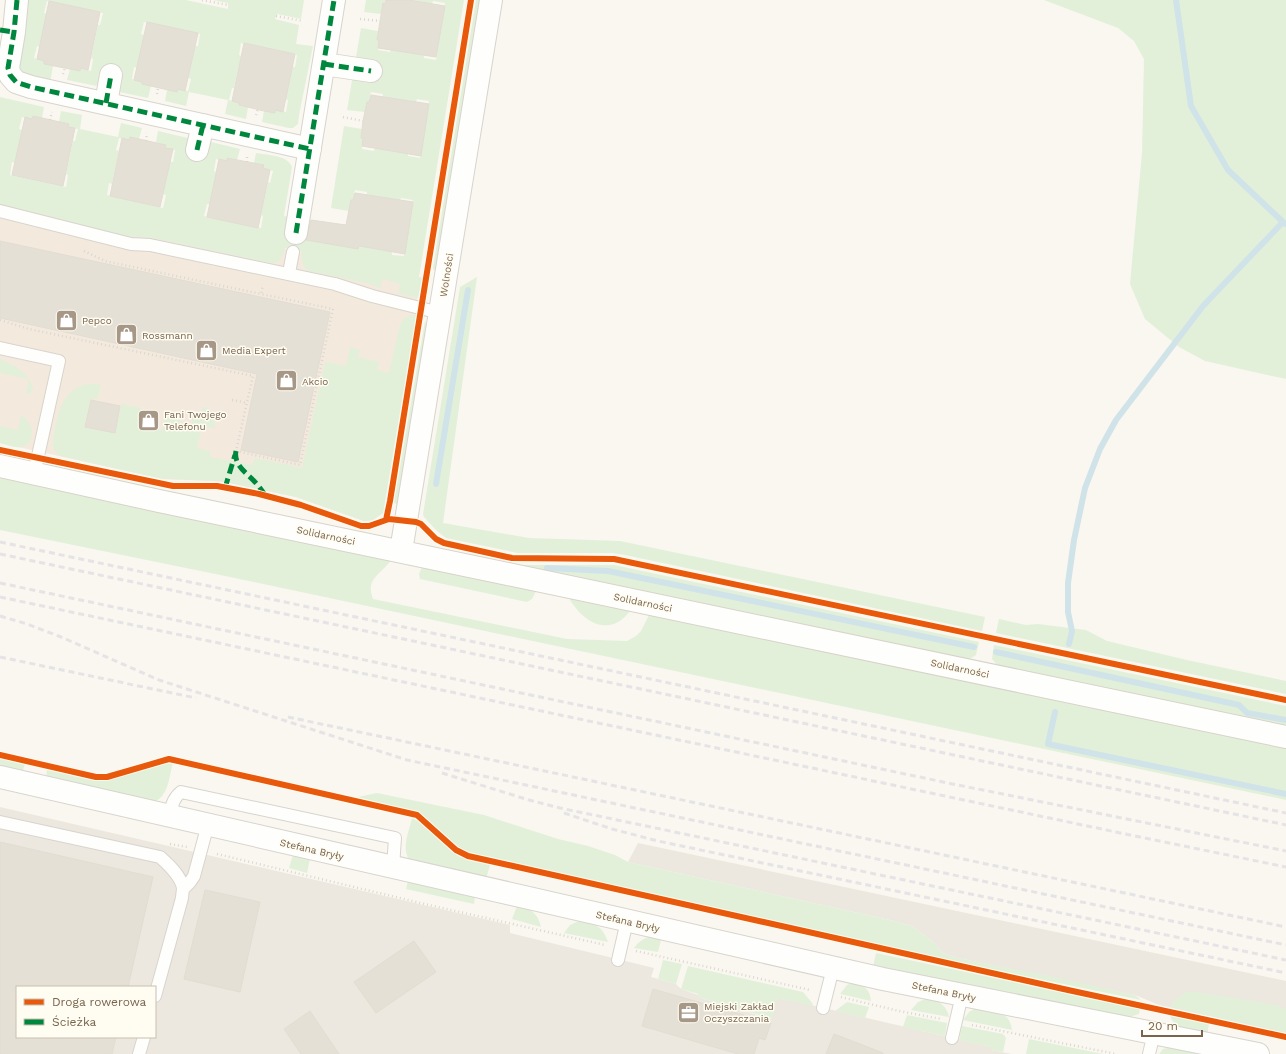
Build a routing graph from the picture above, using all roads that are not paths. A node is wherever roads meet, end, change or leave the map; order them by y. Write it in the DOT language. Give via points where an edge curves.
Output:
graph roads {
  1 [pos="17,0"];
  2 [pos="334,0"];
  3 [pos="491,0"];
  4 [pos="7,31"];
  5 [pos="324,64"];
  6 [pos="371,71"];
  7 [pos="111,75"];
  8 [pos="106,103"];
  9 [pos="203,125"];
  10 [pos="310,149"];
  11 [pos="197,150"];
  12 [pos="0,212"];
  13 [pos="295,243"];
  14 [pos="288,273"];
  15 [pos="440,313"];
  16 [pos="0,348"];
  17 [pos="0,466"];
  18 [pos="34,474"];
  19 [pos="401,551"];
  20 [pos="1286,737"];
  21 [pos="0,777"];
  22 [pos="169,816"];
  23 [pos="0,822"];
  24 [pos="208,824"];
  25 [pos="393,867"];
  26 [pos="183,889"];
  27 [pos="627,921"];
  28 [pos="619,954"];
  29 [pos="833,968"];
  30 [pos="156,992"];
  31 [pos="962,995"];
  32 [pos="823,1008"];
  33 [pos="144,1038"];
  34 [pos="952,1038"];
  35 [pos="1152,1044"];
  36 [pos="139,1054"];
  37 [pos="1258,1054"];
  1 -- 4 [label="street"];
  2 -- 5 [label="street"];
  3 -- 15 [label="street, Wolności"];
  4 -- 8 [label="street" via="8,68 16,82"];
  5 -- 6 [label="street"];
  5 -- 10 [label="street"];
  7 -- 8 [label="street"];
  8 -- 9 [label="street"];
  9 -- 10 [label="street"];
  9 -- 11 [label="street"];
  10 -- 13 [label="street"];
  12 -- 14 [label="lane" via="131,244 150,245"];
  13 -- 14 [label="lane"];
  14 -- 15 [label="lane"];
  15 -- 19 [label="street, Wolności"];
  16 -- 18 [label="lane" via="59,361"];
  17 -- 18 [label="street, Solidarności"];
  18 -- 19 [label="street, Solidarności"];
  19 -- 20 [label="street, Solidarności"];
  21 -- 22 [label="street, Stefana Bryły"];
  22 -- 24 [label="street, Stefana Bryły"];
  22 -- 25 [label="lane" via="176,795 181,792 395,838"];
  23 -- 26 [label="lane" via="160,857 170,866"];
  24 -- 25 [label="street, Stefana Bryły"];
  24 -- 26 [label="lane" via="194,876"];
  25 -- 27 [label="street, Stefana Bryły"];
  26 -- 30 [label="lane"];
  27 -- 28 [label="lane"];
  27 -- 29 [label="street, Stefana Bryły"];
  29 -- 31 [label="street, Stefana Bryły"];
  29 -- 32 [label="lane"];
  31 -- 34 [label="lane"];
  31 -- 35 [label="street, Stefana Bryły"];
  33 -- 36 [label="lane"];
  35 -- 37 [label="street, Stefana Bryły"];
}
